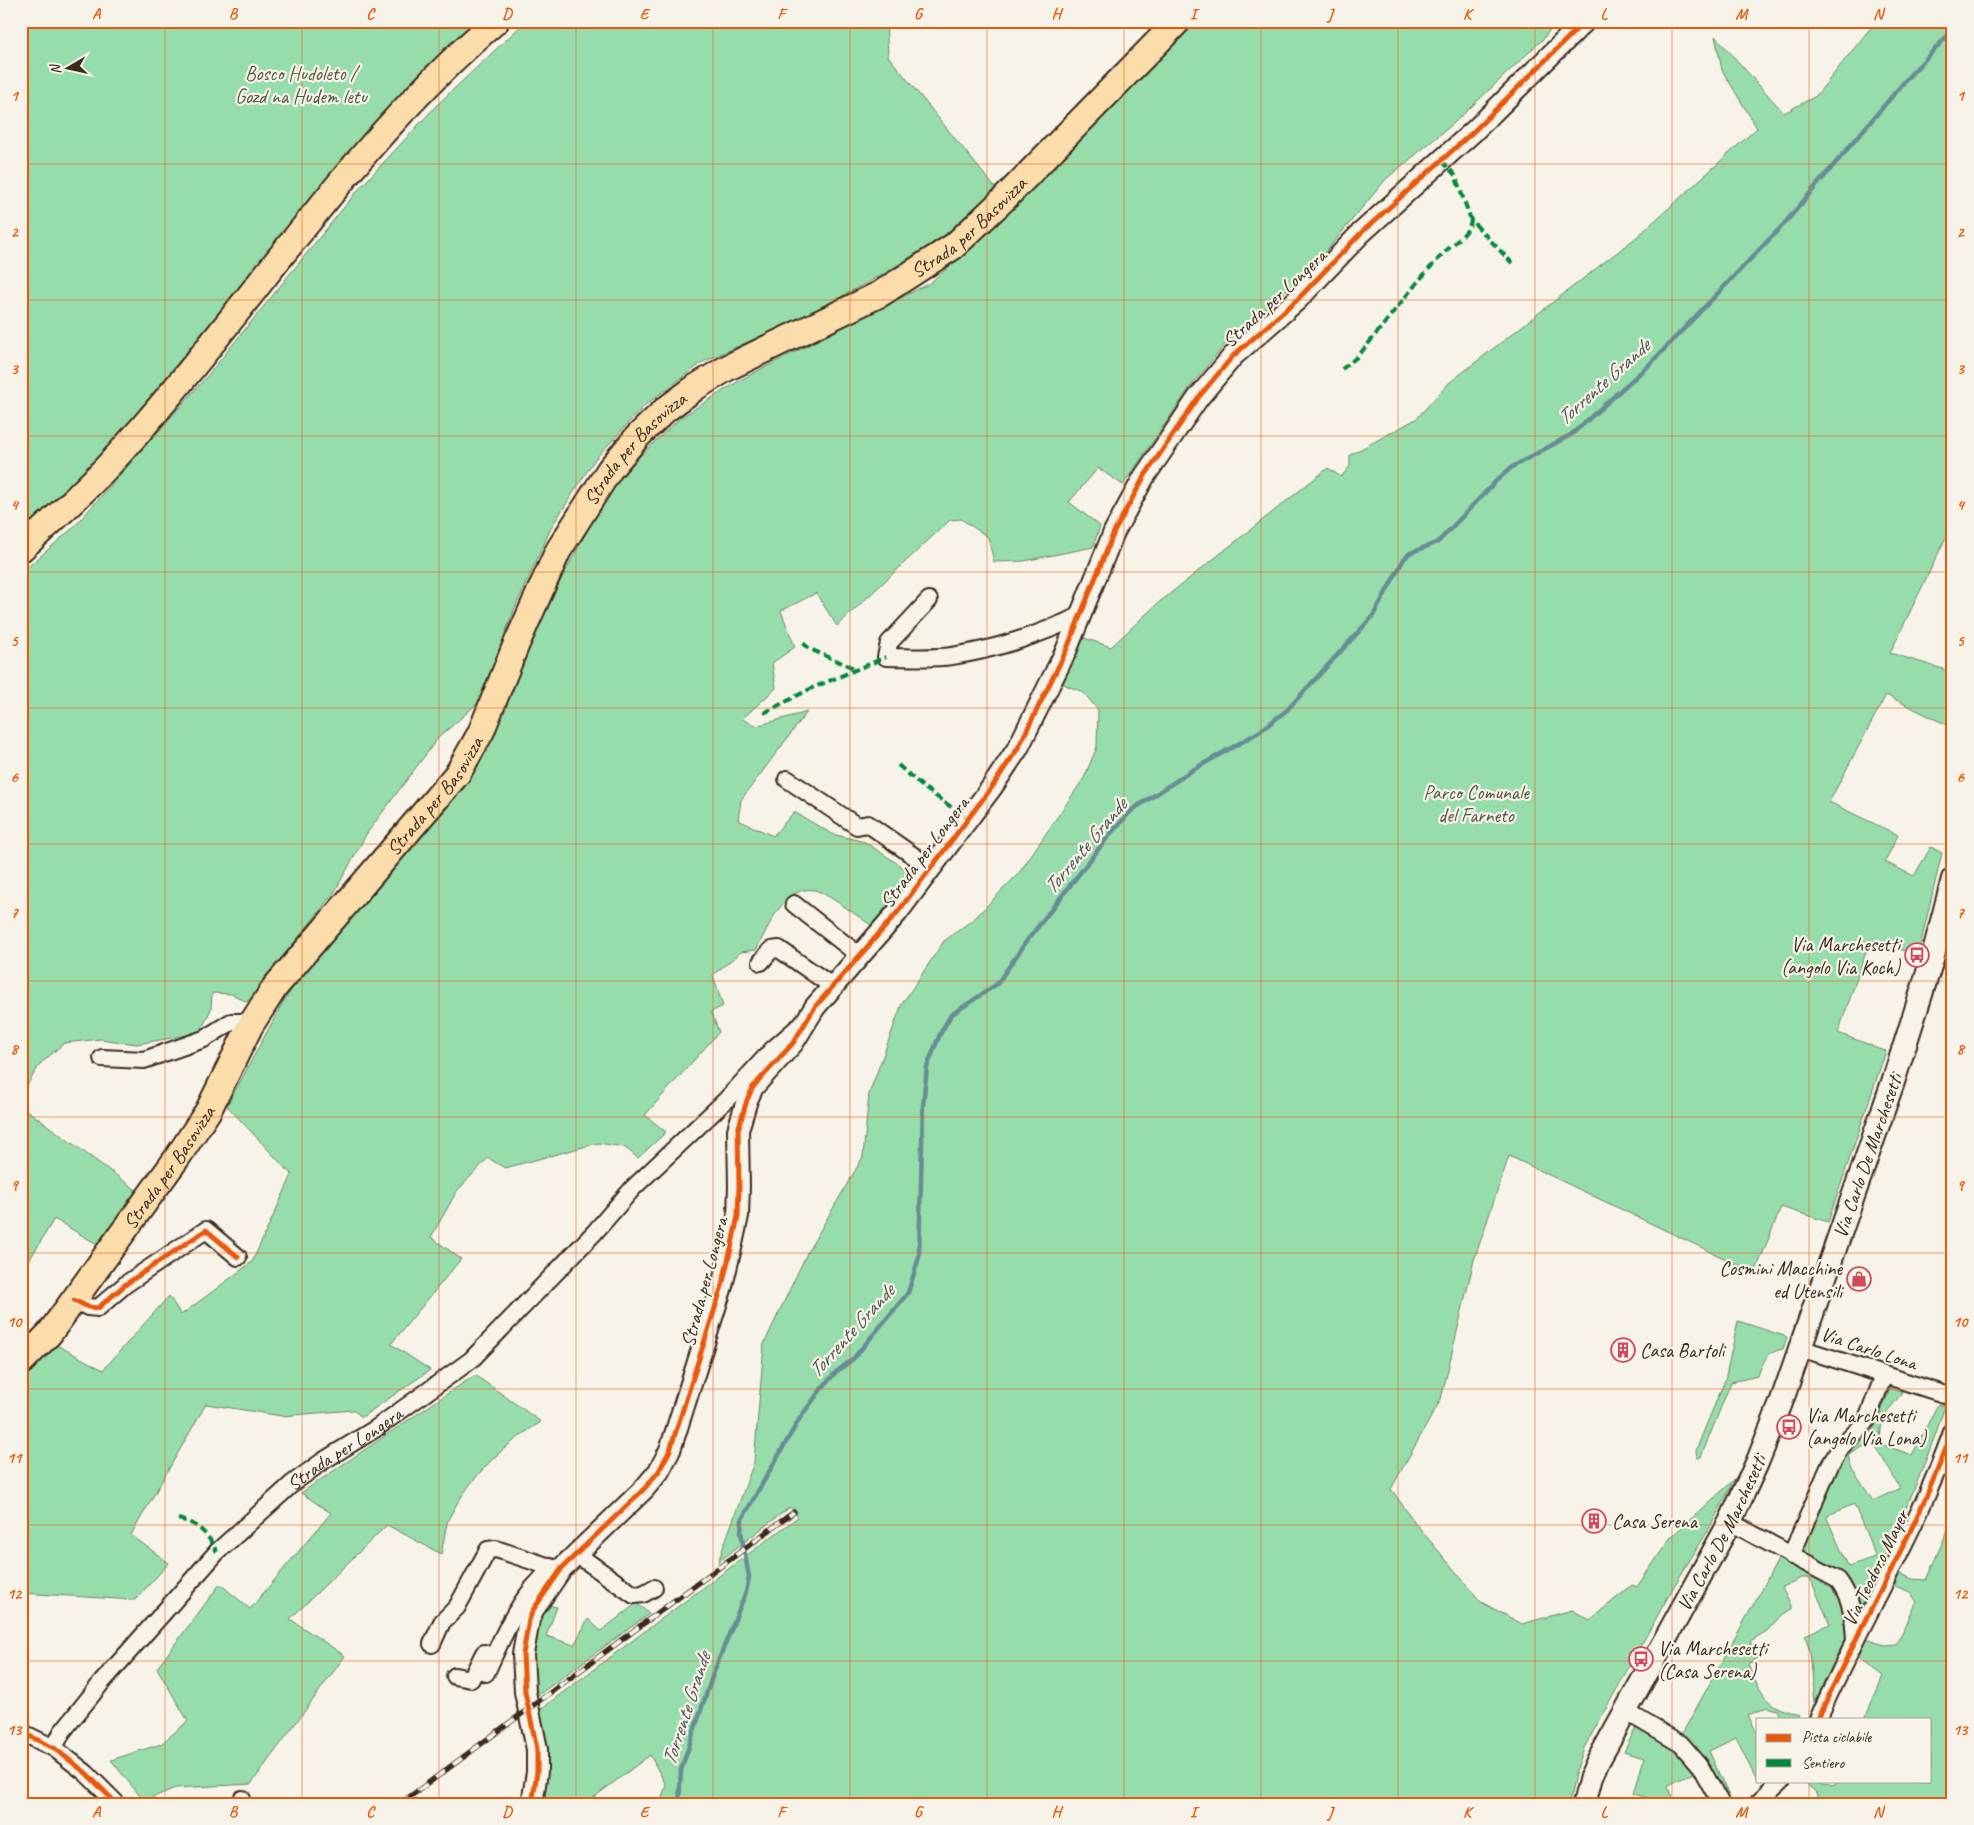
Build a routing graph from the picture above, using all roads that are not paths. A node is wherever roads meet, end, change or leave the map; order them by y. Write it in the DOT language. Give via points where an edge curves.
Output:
graph roads {
  1 [pos="496,21"];
  2 [pos="1178,21"];
  3 [pos="1585,21"];
  4 [pos="21,549"];
  5 [pos="929,600"];
  6 [pos="1081,615"];
  7 [pos="787,779"];
  8 [pos="931,868"];
  9 [pos="1953,879"];
  10 [pos="794,904"];
  11 [pos="860,956"];
  12 [pos="761,962"];
  13 [pos="832,986"];
  14 [pos="804,1022"];
  15 [pos="250,1026"];
  16 [pos="102,1058"];
  17 [pos="238,1257"];
  18 [pos="74,1300"];
  19 [pos="1800,1348"];
  20 [pos="21,1362"];
  21 [pos="1884,1375"];
  22 [pos="1953,1397"];
  23 [pos="1953,1429"];
  24 [pos="1730,1522"];
  25 [pos="1791,1556"];
  26 [pos="563,1563"];
  27 [pos="654,1588"];
  28 [pos="504,1632"];
  29 [pos="1855,1643"];
  30 [pos="432,1644"];
  31 [pos="486,1673"];
  32 [pos="455,1676"];
  33 [pos="1625,1711"];
  34 [pos="1818,1718"];
  35 [pos="21,1732"];
  36 [pos="54,1748"];
  37 [pos="1780,1782"];
  38 [pos="1586,1803"];
  39 [pos="117,1804"];
  40 [pos="532,1804"];
  41 [pos="1721,1804"];
  42 [pos="1757,1804"];
  1 -- 4 [label="main road" via="428,87 342,180 127,445"];
  2 -- 15 [label="main road, Strada per Basovizza" via="954,246 880,294 727,368 665,410 638,436 610,469 558,551 481,732 458,774 303,952 261,1006"];
  3 -- 6 [label="street, Strada per Longera" via="1468,137 1403,193 1325,273 1215,376 1130,501"];
  5 -- 6 [label="street" via="889,643 886,657 930,657 968,652 1048,631"];
  6 -- 8 [label="street, Strada per Longera" via="1018,748"];
  7 -- 8 [label="street" via="857,826 868,824"];
  8 -- 11 [label="street, Strada per Longera"];
  9 -- 19 [label="main road, Via Carlo De Marchesetti" via="1920,999"];
  10 -- 11 [label="street"];
  11 -- 13 [label="street, Strada per Longera"];
  12 -- 13 [label="street" via="771,950 779,949"];
  13 -- 14 [label="street, Strada per Longera"];
  14 -- 26 [label="street, Strada per Longera" via="792,1043 753,1087 747,1100 738,1130 738,1216 732,1244 715,1310 670,1450 660,1471 644,1488"];
  14 -- 36 [label="street, Strada per Longera" via="772,1049 725,1101 633,1188 471,1360 375,1429 323,1461 216,1552 102,1682 62,1732"];
  15 -- 16 [label="street" via="231,1022 204,1039 144,1060"];
  15 -- 18 [label="main road, Strada per Basovizza" via="208,1111"];
  17 -- 18 [label="street" via="206,1230 126,1284 98,1308"];
  18 -- 20 [label="main road, Strada per Basovizza" via="50,1334"];
  19 -- 21 [label="street, Via Carlo Lona"];
  19 -- 24 [label="main road, Via Carlo De Marchesetti" via="1761,1454"];
  21 -- 22 [label="street, Via Carlo Lona"];
  21 -- 25 [label="street" via="1866,1422 1841,1447 1830,1465"];
  23 -- 29 [label="street, Via Teodoro Mayer" via="1941,1463"];
  24 -- 25 [label="street"];
  24 -- 33 [label="main road, Via Carlo De Marchesetti"];
  25 -- 29 [label="street" via="1838,1580 1845,1589 1854,1618"];
  26 -- 27 [label="street" via="634,1595"];
  26 -- 28 [label="street" via="535,1584"];
  26 -- 30 [label="street" via="488,1550 457,1607 442,1622"];
  26 -- 40 [label="street, Strada per Longera" via="533,1610 525,1636 525,1692 537,1749"];
  28 -- 31 [label="street"];
  28 -- 32 [label="street" via="490,1642 471,1679"];
  29 -- 34 [label="street, Via Teodoro Mayer"];
  33 -- 38 [label="main road, Via Carlo De Marchesetti" via="1598,1761"];
  33 -- 41 [label="street" via="1681,1744 1700,1766"];
  35 -- 36 [label="street"];
  36 -- 39 [label="street" via="86,1772"];
  37 -- 42 [label="street"];
}
